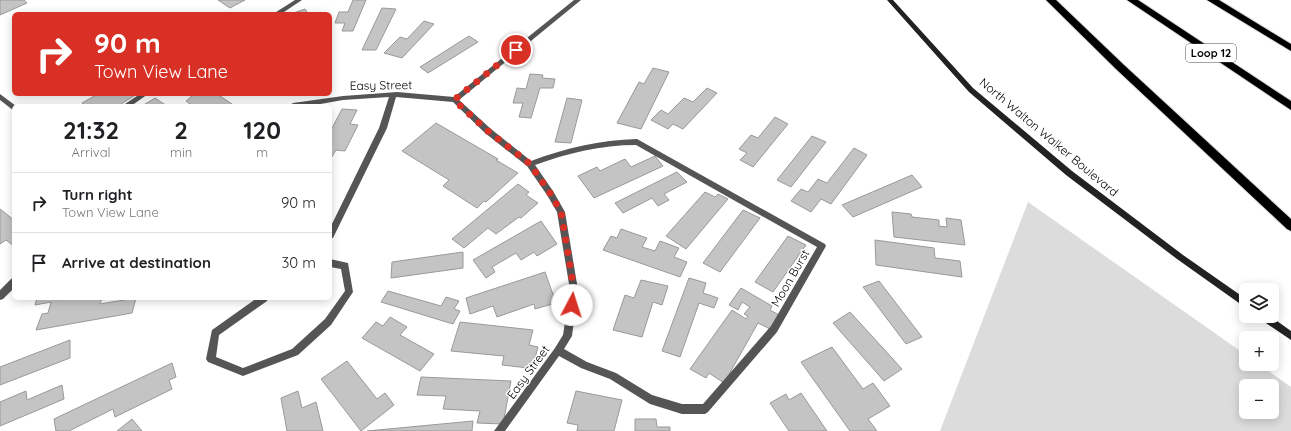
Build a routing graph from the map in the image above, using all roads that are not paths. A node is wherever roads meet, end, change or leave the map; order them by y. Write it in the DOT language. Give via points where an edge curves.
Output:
graph roads {
  1 [pos="298,0"];
  2 [pos="578,0"];
  3 [pos="890,0"];
  4 [pos="1051,0"];
  5 [pos="1132,0"];
  6 [pos="1212,0"];
  7 [pos="279,12"];
  8 [pos="1291,48"];
  9 [pos="393,95"];
  10 [pos="0,96"];
  11 [pos="142,96"];
  12 [pos="454,100"];
  13 [pos="129,104"];
  14 [pos="306,104"];
  15 [pos="12,106"];
  16 [pos="1291,106"];
  17 [pos="530,164"];
  18 [pos="1291,226"];
  19 [pos="332,232"];
  20 [pos="332,263"];
  21 [pos="12,284"];
  22 [pos="0,296"];
  23 [pos="1239,299"];
  24 [pos="261,300"];
  25 [pos="1273,323"];
  26 [pos="1291,336"];
  27 [pos="558,352"];
  28 [pos="499,431"];
  1 -- 7 [label="street"];
  2 -- 12 [label="street"];
  3 -- 23 [label="main road, North Walton Walker Boulevard" via="978,96 1069,173"];
  4 -- 18 [label="highway"];
  5 -- 16 [label="highway, Loop 12"];
  6 -- 8 [label="highway"];
  9 -- 12 [label="street, Easy Street"];
  9 -- 14 [label="street, Easy Street" via="343,98"];
  9 -- 19 [label="street" via="383,128"];
  10 -- 15 [label="street"];
  11 -- 13 [label="street"];
  12 -- 17 [label="street, Easy Street"];
  17 -- 27 [label="street, Easy Street" via="561,212 574,290 567,336"];
  17 -- 27 [label="street, Moon Burst" via="591,145 637,142 822,246 774,329 705,409 682,409 650,399 613,376"];
  20 -- 24 [label="street" via="345,266 349,292 328,322 295,352 243,372 211,359 215,334"];
  21 -- 22 [label="street"];
  25 -- 26 [label="main road"];
  27 -- 28 [label="street, Easy Street"];
}
